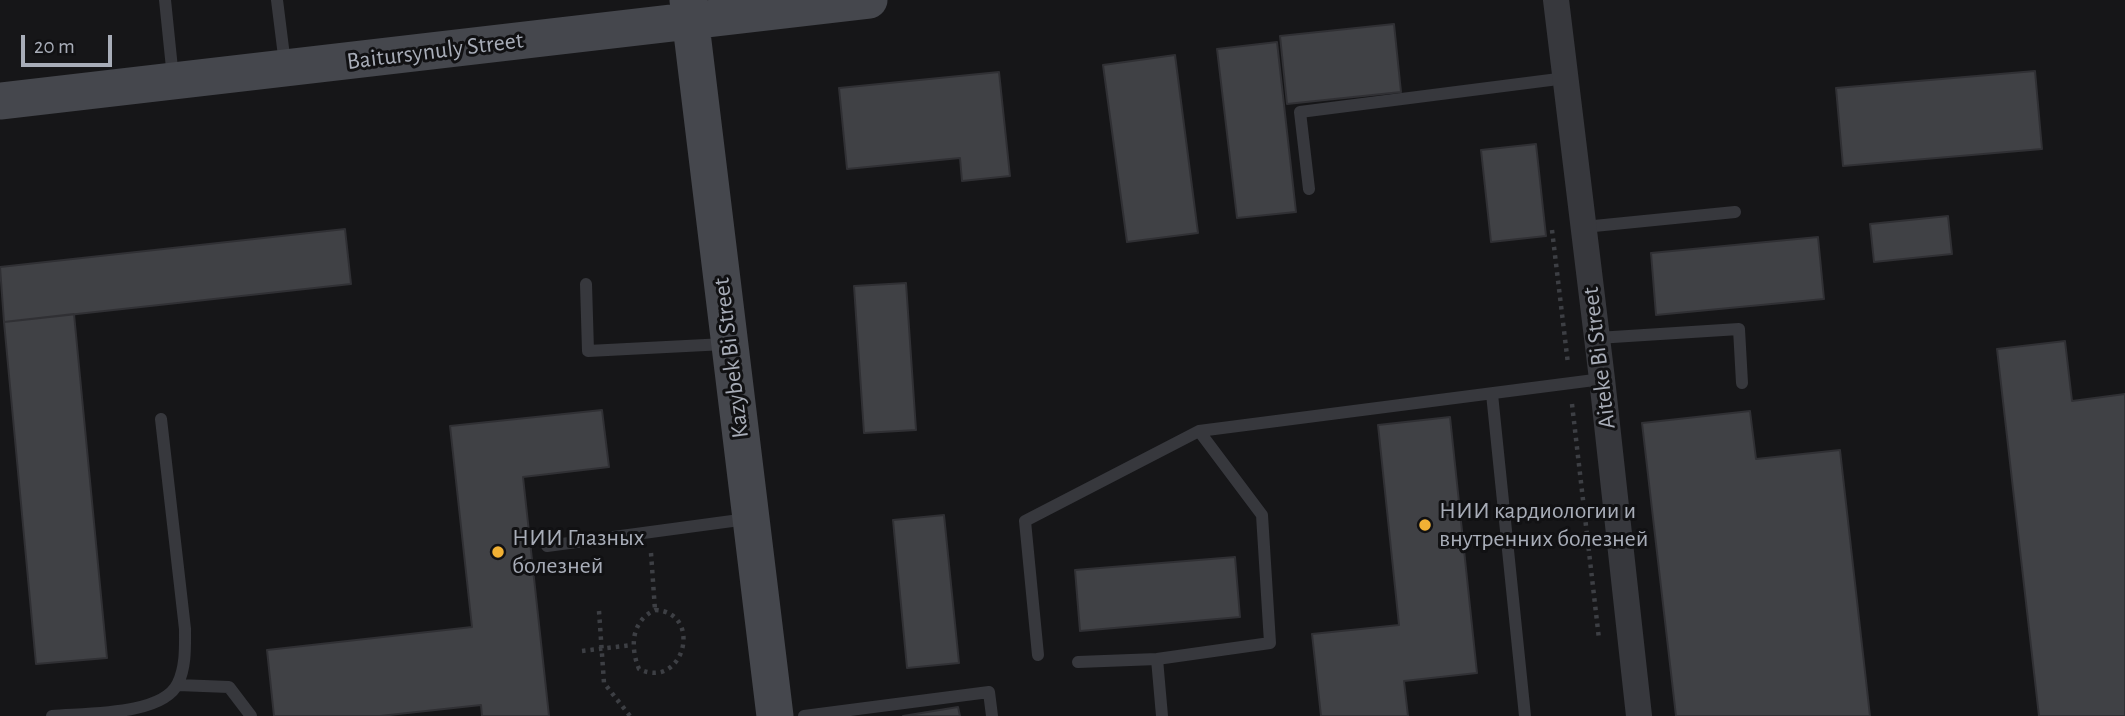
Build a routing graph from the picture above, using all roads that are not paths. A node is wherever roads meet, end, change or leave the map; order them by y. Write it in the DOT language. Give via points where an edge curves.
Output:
graph roads {
  1 [pos="165,0"];
  2 [pos="277,0"];
  3 [pos="869,0"];
  4 [pos="1556,0"];
  5 [pos="689,10"];
  6 [pos="285,68"];
  7 [pos="1566,78"];
  8 [pos="173,81"];
  9 [pos="0,101"];
  10 [pos="1309,189"];
  11 [pos="1735,212"];
  12 [pos="1584,227"];
  13 [pos="586,284"];
  14 [pos="1597,338"];
  15 [pos="729,343"];
  16 [pos="1602,379"];
  17 [pos="1742,383"];
  18 [pos="1492,394"];
  19 [pos="160,419"];
  20 [pos="1199,431"];
  21 [pos="751,519"];
  22 [pos="547,546"];
  23 [pos="1038,655"];
  24 [pos="1157,659"];
  25 [pos="1077,662"];
  26 [pos="178,685"];
  27 [pos="52,716"];
  28 [pos="251,716"];
  29 [pos="775,716"];
  30 [pos="804,716"];
  31 [pos="992,716"];
  32 [pos="1162,716"];
  33 [pos="1525,716"];
  34 [pos="1639,716"];
  1 -- 8 [label="lane"];
  2 -- 6 [label="lane"];
  3 -- 5 [label="street, Baitursynuly Street"];
  4 -- 7 [label="street, Aiteke Bi Street"];
  5 -- 6 [label="street, Baitursynuly Street"];
  5 -- 15 [label="street, Kazybek Bi Street"];
  6 -- 8 [label="street, Baitursynuly Street"];
  7 -- 10 [label="lane" via="1300,112"];
  7 -- 12 [label="street, Aiteke Bi Street"];
  8 -- 9 [label="street, Baitursynuly Street"];
  11 -- 12 [label="lane"];
  12 -- 14 [label="street, Aiteke Bi Street"];
  13 -- 15 [label="lane" via="588,351"];
  14 -- 16 [label="street, Aiteke Bi Street"];
  14 -- 17 [label="lane" via="1739,330"];
  15 -- 21 [label="street, Kazybek Bi Street"];
  16 -- 18 [label="lane"];
  16 -- 34 [label="street, Aiteke Bi Street"];
  18 -- 20 [label="lane"];
  18 -- 33 [label="lane"];
  19 -- 26 [label="lane" via="185,629 185,659"];
  20 -- 23 [label="lane" via="1025,522"];
  20 -- 24 [label="lane" via="1262,515 1270,643"];
  21 -- 22 [label="lane"];
  21 -- 29 [label="street, Kazybek Bi Street"];
  24 -- 25 [label="lane"];
  24 -- 32 [label="lane"];
  26 -- 27 [label="lane" via="160,702 136,708"];
  26 -- 28 [label="lane" via="229,687"];
  30 -- 31 [label="lane" via="989,692"];
}
